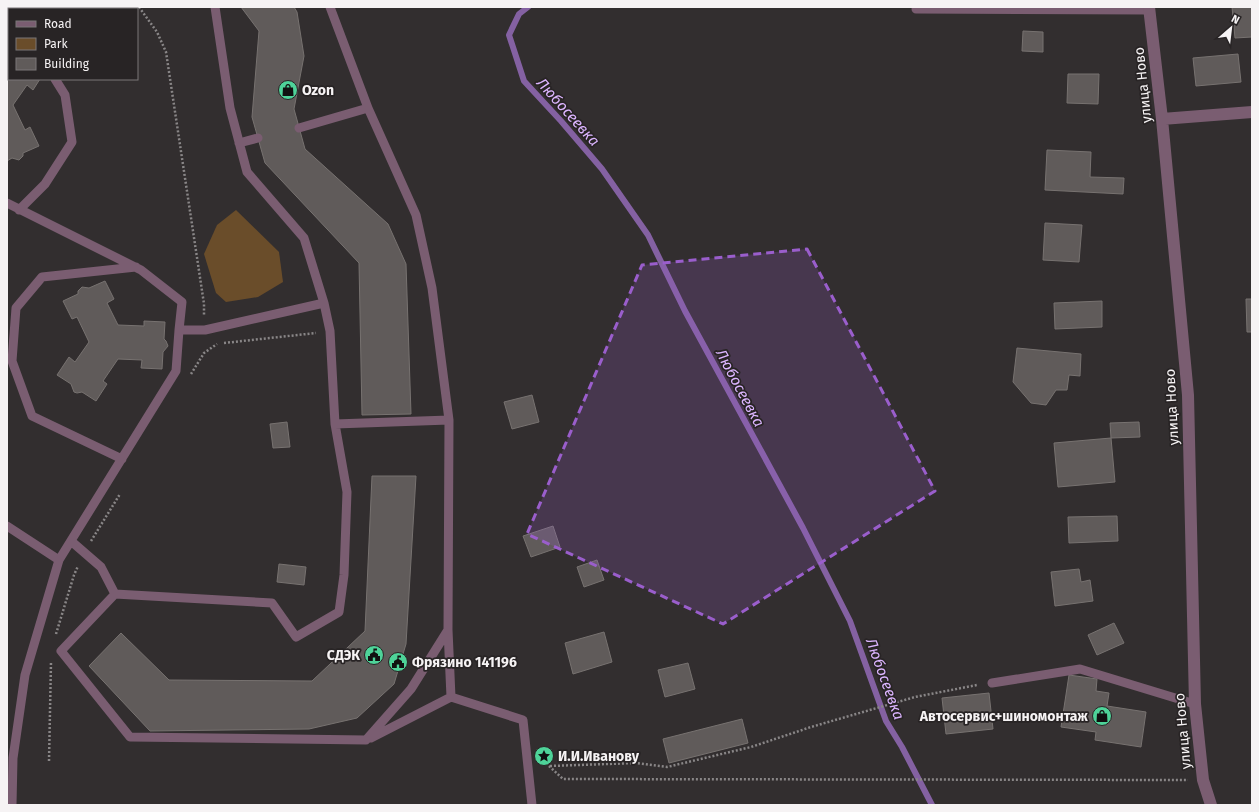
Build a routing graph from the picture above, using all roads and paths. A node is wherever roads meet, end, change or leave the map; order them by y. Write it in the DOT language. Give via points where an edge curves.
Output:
graph roads {
  1 [pos="139,7"];
  2 [pos="215,7"];
  3 [pos="330,7"];
  4 [pos="1150,8"];
  5 [pos="916,9"];
  6 [pos="56,80"];
  7 [pos="368,108"];
  8 [pos="1252,112"];
  9 [pos="1162,119"];
  10 [pos="299,128"];
  11 [pos="258,138"];
  12 [pos="239,143"];
  13 [pos="7,203"];
  14 [pos="20,210"];
  15 [pos="136,268"];
  16 [pos="324,303"];
  17 [pos="204,304"];
  18 [pos="179,330"];
  19 [pos="330,331"];
  20 [pos="189,378"];
  21 [pos="449,420"];
  22 [pos="335,424"];
  23 [pos="122,460"];
  24 [pos="121,491"];
  25 [pos="7,526"];
  26 [pos="71,541"];
  27 [pos="85,552"];
  28 [pos="59,560"];
  29 [pos="115,594"];
  30 [pos="448,630"];
  31 [pos="53,641"];
  32 [pos="51,656"];
  33 [pos="992,683"];
  34 [pos="451,696"];
  35 [pos="1195,704"];
  36 [pos="366,740"];
  37 [pos="49,761"];
  38 [pos="1202,780"];
  39 [pos="12,805"];
  40 [pos="532,805"];
  41 [pos="1211,805"];
  1 -- 17 [label="path" via="157,32 166,52"];
  2 -- 12 [label="lane" via="230,108"];
  3 -- 7 [label="lane"];
  4 -- 5 [label="lane"];
  4 -- 9 [label="street, улица Ново"];
  6 -- 14 [label="lane" via="65,95 72,142 45,184"];
  7 -- 10 [label="lane"];
  7 -- 21 [label="lane" via="416,215 432,288"];
  8 -- 9 [label="street"];
  9 -- 35 [label="street, улица Ново" via="1188,395"];
  11 -- 12 [label="lane"];
  12 -- 16 [label="lane" via="247,172 304,238"];
  13 -- 14 [label="lane"];
  14 -- 15 [label="lane"];
  15 -- 18 [label="lane" via="182,302"];
  15 -- 23 [label="lane" via="42,277 16,308 12,361 32,416"];
  16 -- 18 [label="lane" via="204,330"];
  16 -- 19 [label="lane"];
  18 -- 23 [label="lane" via="176,371"];
  19 -- 20 [label="path" via="218,343 204,353"];
  19 -- 22 [label="lane"];
  21 -- 22 [label="lane"];
  21 -- 30 [label="lane"];
  22 -- 29 [label="lane" via="347,492 344,576 339,612 296,637 272,603"];
  23 -- 26 [label="lane"];
  24 -- 27 [label="path"];
  25 -- 28 [label="lane"];
  26 -- 27 [label="lane"];
  26 -- 28 [label="lane"];
  27 -- 29 [label="lane" via="101,567"];
  27 -- 31 [label="path" via="74,575"];
  28 -- 39 [label="lane" via="25,675 13,758"];
  29 -- 36 [label="lane" via="61,651 130,737"];
  30 -- 34 [label="lane"];
  30 -- 36 [label="lane" via="411,689"];
  32 -- 37 [label="path"];
  33 -- 35 [label="lane" via="1080,669"];
  33 -- 38 [label="path" via="915,697 751,747 667,767 636,763 549,766 563,779"];
  34 -- 36 [label="lane"];
  34 -- 40 [label="lane" via="523,720"];
  35 -- 38 [label="street, улица Ново"];
  38 -- 41 [label="street, улица Ново"];
}
